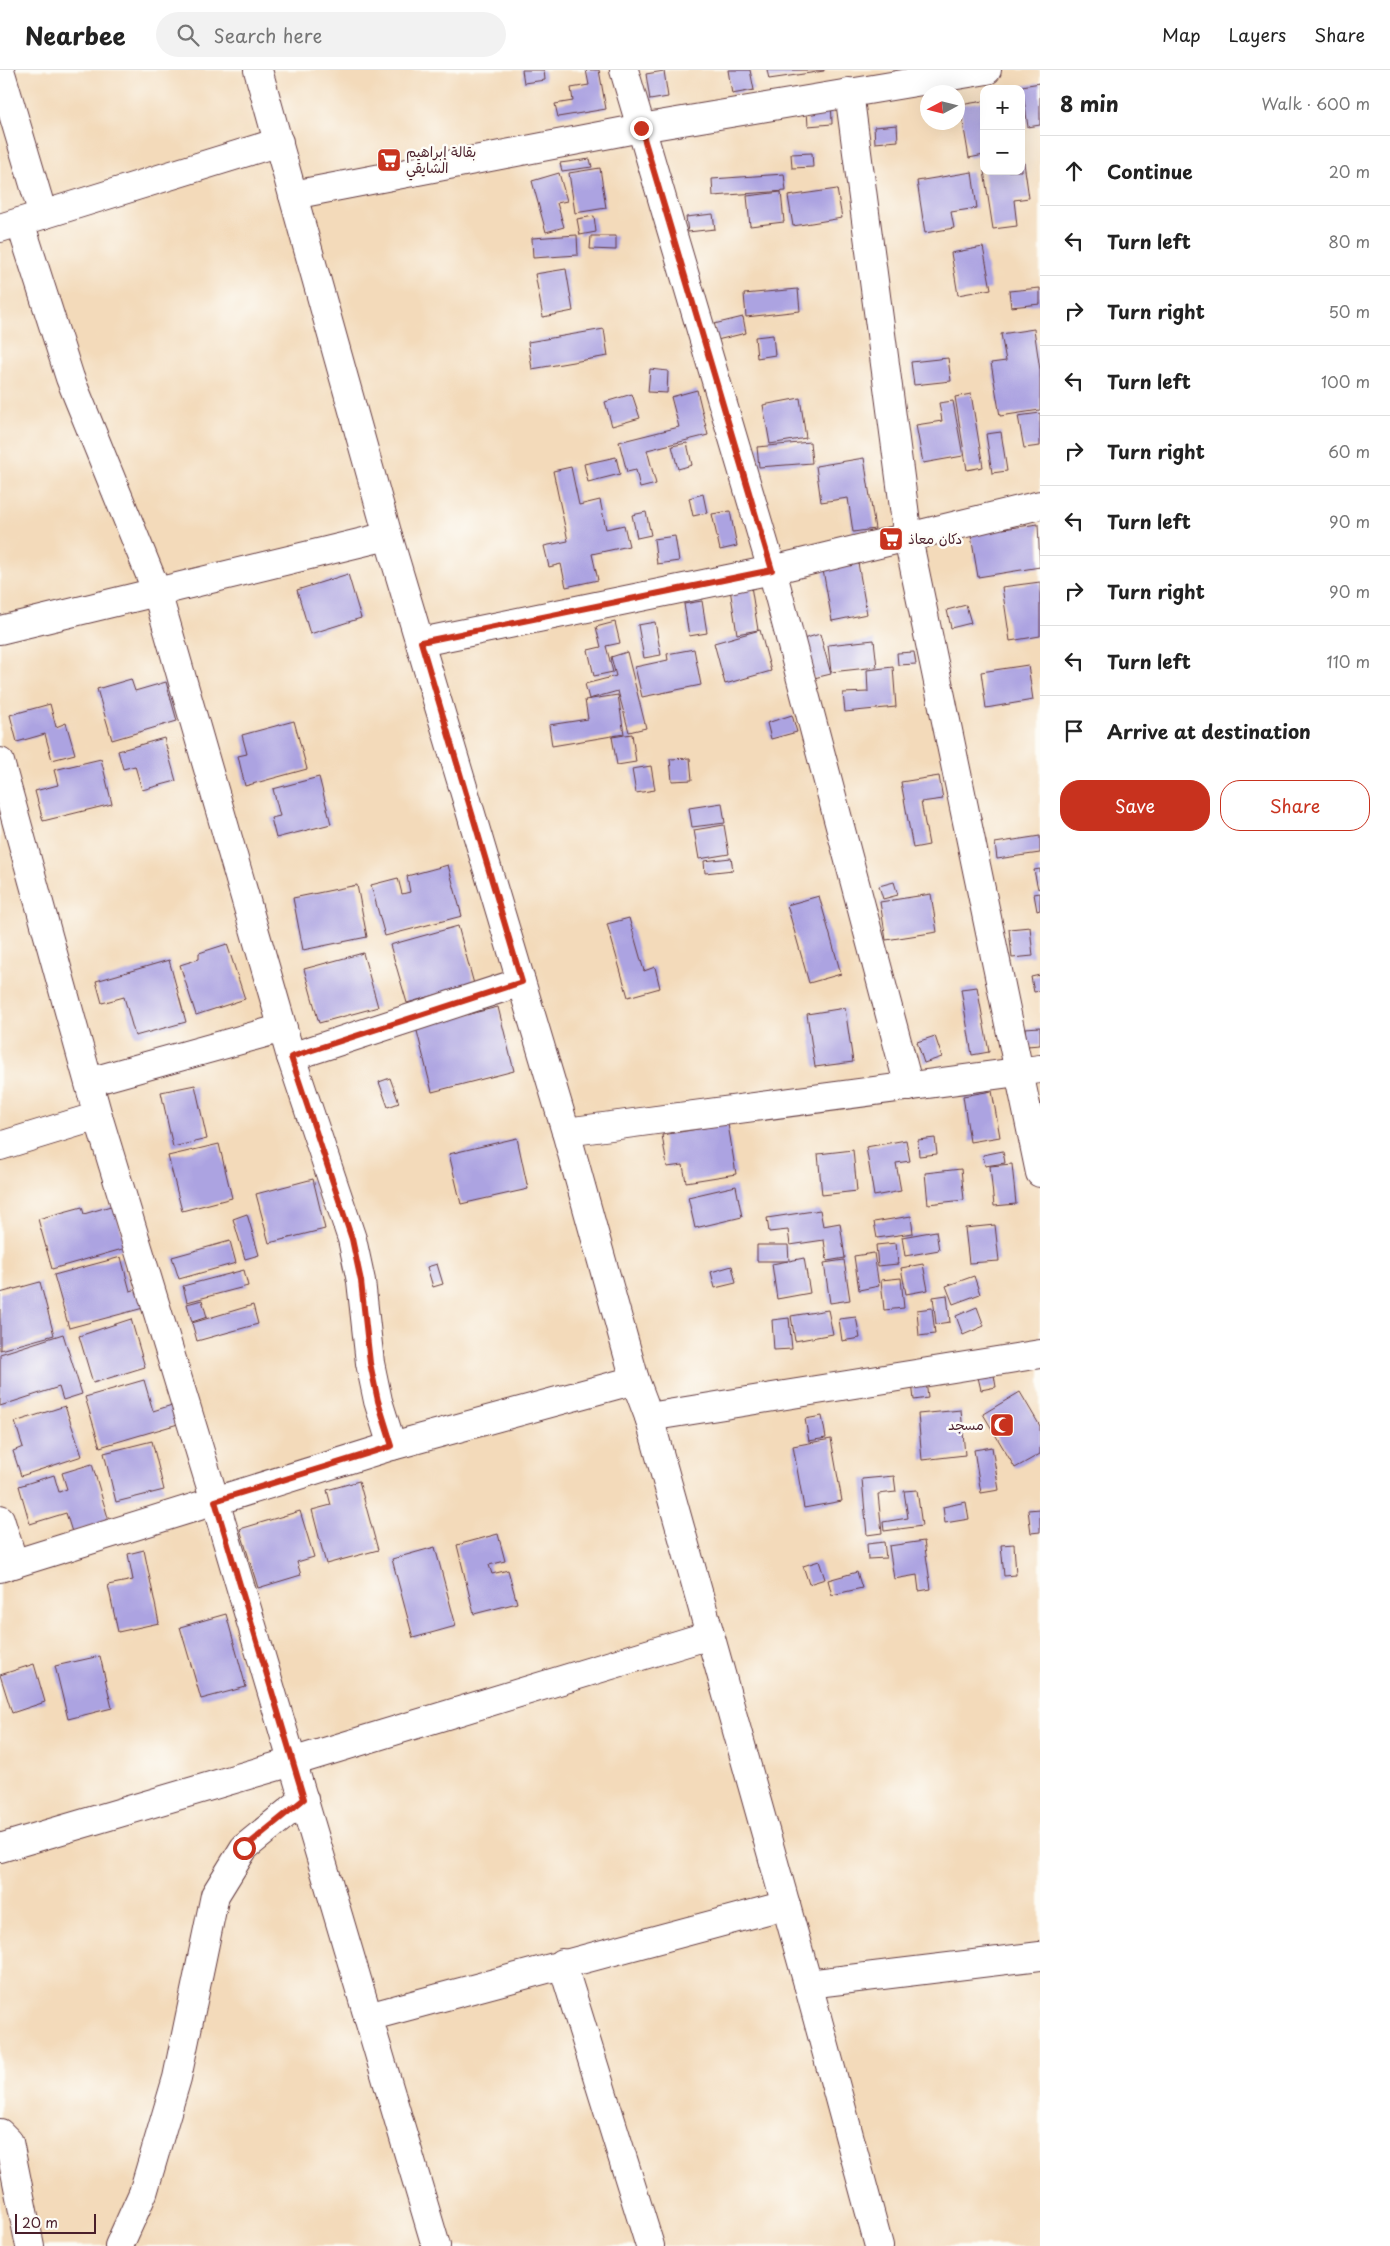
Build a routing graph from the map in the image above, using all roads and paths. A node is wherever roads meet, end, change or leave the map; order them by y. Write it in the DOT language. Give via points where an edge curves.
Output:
graph roads {
  1 [pos="0,70"];
  2 [pos="258,70"];
  3 [pos="624,70"];
  4 [pos="987,70"];
  5 [pos="849,92"];
  6 [pos="641,128"];
  7 [pos="279,142"];
  8 [pos="293,195"];
  9 [pos="21,222"];
  10 [pos="1040,506"];
  11 [pos="388,536"];
  12 [pos="908,538"];
  13 [pos="772,570"];
  14 [pos="156,592"];
  15 [pos="0,630"];
  16 [pos="421,642"];
  17 [pos="0,762"];
  18 [pos="522,982"];
  19 [pos="283,1028"];
  20 [pos="291,1057"];
  21 [pos="1029,1071"];
  22 [pos="89,1082"];
  23 [pos="909,1087"];
  24 [pos="98,1116"];
  25 [pos="566,1132"];
  26 [pos="0,1146"];
  27 [pos="1040,1173"];
  28 [pos="1040,1354"];
  29 [pos="635,1380"];
  30 [pos="649,1417"];
  31 [pos="392,1446"];
  32 [pos="215,1501"];
  33 [pos="0,1519"];
  34 [pos="7,1566"];
  35 [pos="710,1635"];
  36 [pos="292,1762"];
  37 [pos="304,1799"];
  38 [pos="0,1848"];
  39 [pos="786,1905"];
  40 [pos="1040,1956"];
  41 [pos="562,1964"];
  42 [pos="808,1984"];
  43 [pos="368,2017"];
  44 [pos="0,2133"];
  45 [pos="30,2246"];
  46 [pos="119,2246"];
  47 [pos="436,2246"];
  48 [pos="650,2246"];
  49 [pos="879,2246"];
  1 -- 9 [label="street"];
  2 -- 7 [label="street"];
  3 -- 6 [label="street"];
  4 -- 5 [label="street"];
  5 -- 6 [label="street"];
  5 -- 12 [label="street"];
  6 -- 8 [label="street"];
  6 -- 13 [label="street"];
  7 -- 8 [label="street"];
  7 -- 9 [label="street"];
  8 -- 11 [label="street"];
  9 -- 14 [label="street" via="70,378"];
  10 -- 12 [label="street"];
  11 -- 14 [label="street"];
  11 -- 16 [label="street"];
  12 -- 13 [label="street"];
  12 -- 21 [label="street"];
  13 -- 16 [label="street"];
  13 -- 23 [label="street"];
  14 -- 15 [label="street"];
  14 -- 19 [label="street"];
  16 -- 18 [label="street"];
  17 -- 22 [label="street"];
  18 -- 20 [label="street"];
  18 -- 25 [label="street"];
  19 -- 20 [label="street"];
  19 -- 22 [label="street"];
  20 -- 31 [label="street" via="352,1239 376,1392"];
  21 -- 23 [label="street"];
  21 -- 27 [label="street"];
  22 -- 24 [label="street"];
  23 -- 25 [label="street"];
  24 -- 26 [label="street"];
  24 -- 32 [label="street"];
  25 -- 29 [label="street"];
  28 -- 30 [label="street"];
  29 -- 30 [label="street"];
  29 -- 31 [label="street"];
  30 -- 35 [label="street"];
  31 -- 32 [label="street"];
  32 -- 34 [label="street"];
  32 -- 36 [label="street"];
  33 -- 34 [label="street"];
  35 -- 36 [label="street"];
  35 -- 39 [label="street"];
  36 -- 37 [label="street"];
  36 -- 38 [label="street"];
  37 -- 43 [label="street"];
  37 -- 46 [label="street" via="244,1848 215,1895 177,2078 143,2193"];
  39 -- 41 [label="street"];
  39 -- 42 [label="street"];
  40 -- 42 [label="street"];
  41 -- 43 [label="street"];
  41 -- 48 [label="street"];
  42 -- 49 [label="street"];
  43 -- 47 [label="street"];
  44 -- 45 [label="street" via="9,2142"];
}
